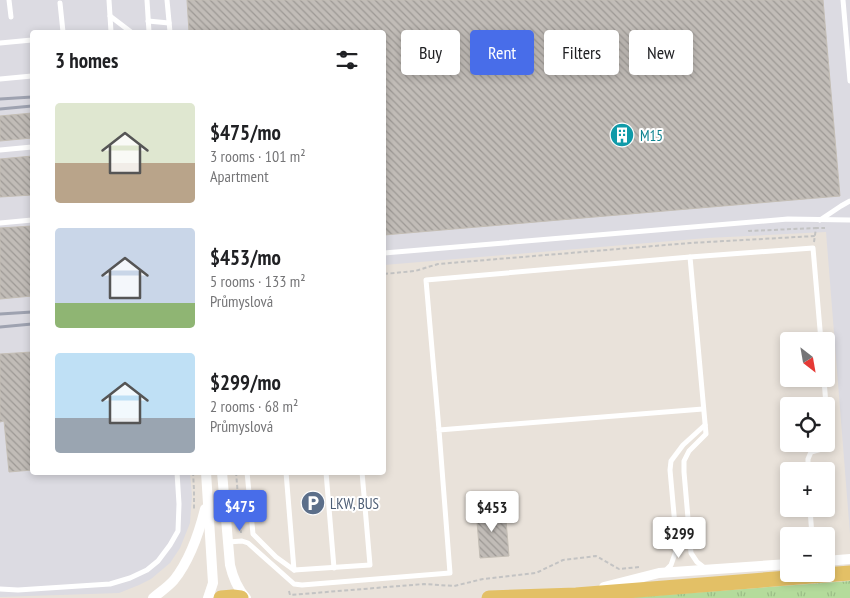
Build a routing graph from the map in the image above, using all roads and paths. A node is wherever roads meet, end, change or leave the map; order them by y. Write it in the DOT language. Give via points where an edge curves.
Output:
graph roads {
  1 [pos="9,0"];
  2 [pos="109,0"];
  3 [pos="146,0"];
  4 [pos="167,0"];
  5 [pos="843,0"];
  6 [pos="60,3"];
  7 [pos="110,16"];
  8 [pos="11,17"];
  9 [pos="148,21"];
  10 [pos="169,23"];
  11 [pos="63,30"];
  12 [pos="111,30"];
  13 [pos="128,30"];
  14 [pos="150,30"];
  15 [pos="170,30"];
  16 [pos="30,40"];
  17 [pos="0,43"];
  18 [pos="30,76"];
  19 [pos="0,79"];
  20 [pos="850,81"];
  21 [pos="30,147"];
  22 [pos="0,150"];
  23 [pos="850,202"];
  24 [pos="30,220"];
  25 [pos="820,220"];
  26 [pos="850,220"];
  27 [pos="749,222"];
  28 [pos="0,223"];
  29 [pos="816,228"];
  30 [pos="816,236"];
  31 [pos="386,253"];
  32 [pos="690,257"];
  33 [pos="386,274"];
  34 [pos="820,332"];
  35 [pos="703,409"];
  36 [pos="705,425"];
  37 [pos="439,430"];
  38 [pos="177,475"];
  39 [pos="206,475"];
  40 [pos="222,475"];
  41 [pos="236,475"];
  42 [pos="247,475"];
  43 [pos="286,475"];
  44 [pos="326,475"];
  45 [pos="362,475"];
  46 [pos="208,495"];
  47 [pos="242,541"];
  48 [pos="228,542"];
  49 [pos="850,560"];
  50 [pos="835,561"];
  51 [pos="780,565"];
  52 [pos="647,566"];
  53 [pos="334,568"];
  54 [pos="294,570"];
  55 [pos="706,570"];
  56 [pos="663,573"];
  57 [pos="850,573"];
  58 [pos="288,588"];
  59 [pos="0,589"];
  60 [pos="576,595"];
  61 [pos="290,597"];
  62 [pos="153,598"];
  63 [pos="208,598"];
  64 [pos="221,598"];
  65 [pos="241,598"];
  66 [pos="246,598"];
  67 [pos="489,598"];
  1 -- 8 [label="lane"];
  2 -- 7 [label="lane"];
  3 -- 9 [label="lane"];
  4 -- 10 [label="lane"];
  5 -- 20 [label="lane"];
  6 -- 11 [label="lane"];
  7 -- 12 [label="lane"];
  7 -- 13 [label="lane"];
  9 -- 10 [label="lane"];
  9 -- 14 [label="lane"];
  10 -- 15 [label="lane"];
  16 -- 17 [label="lane"];
  18 -- 19 [label="lane"];
  21 -- 22 [label="lane"];
  23 -- 25 [label="lane"];
  24 -- 28 [label="lane"];
  25 -- 26 [label="lane"];
  25 -- 27 [label="lane"];
  27 -- 29 [label="path" via="749,231"];
  27 -- 31 [label="lane"];
  30 -- 33 [label="path" via="690,242 438,264"];
  32 -- 34 [label="lane" via="813,248"];
  32 -- 35 [label="lane"];
  32 -- 37 [label="lane" via="426,280"];
  35 -- 36 [label="lane"];
  35 -- 37 [label="lane"];
  36 -- 55 [label="lane" via="706,434 688,451 684,461 691,553"];
  36 -- 56 [label="lane" via="671,461 676,548 671,565"];
  37 -- 47 [label="lane" via="450,573 294,584"];
  38 -- 59 [label="lane" via="178,531 170,546 147,570 110,584"];
  39 -- 46 [label="street"];
  40 -- 48 [label="street"];
  41 -- 47 [label="path"];
  42 -- 54 [label="lane" via="252,534"];
  43 -- 54 [label="lane"];
  44 -- 53 [label="lane"];
  45 -- 53 [label="lane" via="370,565"];
  46 -- 62 [label="street" via="201,525 186,560 172,581"];
  46 -- 63 [label="street" via="213,583"];
  47 -- 48 [label="lane"];
  48 -- 66 [label="street" via="232,573"];
  49 -- 50 [label="street"];
  51 -- 55 [label="street"];
  52 -- 61 [label="path" via="619,569 596,556 563,560 536,573 454,586 424,584"];
  53 -- 54 [label="lane"];
  55 -- 56 [label="street"];
  56 -- 60 [label="street"];
  57 -- 60 [label="main road"];
  58 -- 61 [label="path"];
  60 -- 67 [label="main road"];
  64 -- 65 [label="main road"];
}
